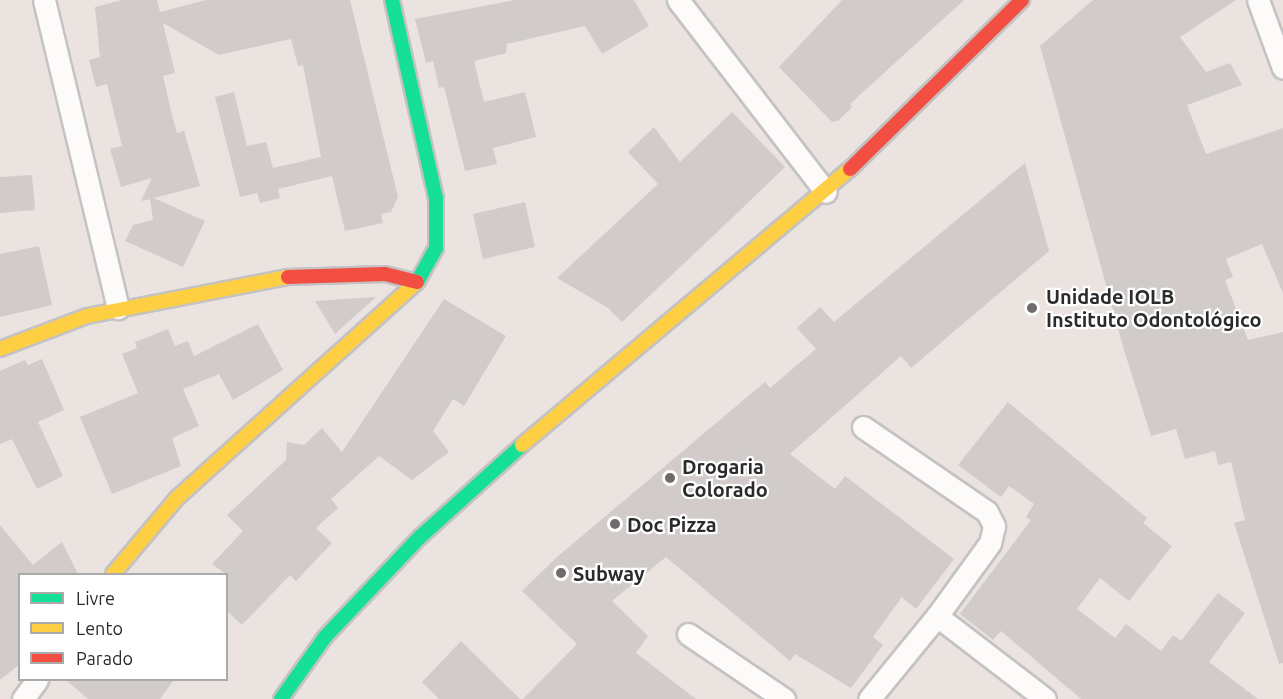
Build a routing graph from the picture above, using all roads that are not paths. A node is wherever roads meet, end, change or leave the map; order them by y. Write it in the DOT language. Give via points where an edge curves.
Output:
graph roads {
  1 [pos="44,0"];
  2 [pos="392,0"];
  3 [pos="678,0"];
  4 [pos="1022,0"];
  5 [pos="1258,0"];
  6 [pos="1283,68"];
  7 [pos="826,192"];
  8 [pos="417,282"];
  9 [pos="118,308"];
  10 [pos="0,349"];
  11 [pos="863,428"];
  12 [pos="114,573"];
  13 [pos="938,616"];
  14 [pos="688,634"];
  15 [pos="36,681"];
  16 [pos="23,699"];
  17 [pos="281,699"];
  18 [pos="784,699"];
  19 [pos="869,699"];
  20 [pos="1045,699"];
  1 -- 9 [label="street"];
  2 -- 8 [label="street" via="436,198 436,248"];
  3 -- 7 [label="street"];
  4 -- 7 [label="street"];
  5 -- 6 [label="street"];
  7 -- 17 [label="street" via="470,490 361,596 325,637"];
  8 -- 9 [label="street" via="385,274 335,273 259,280"];
  8 -- 12 [label="street" via="184,491"];
  9 -- 10 [label="street" via="55,325"];
  11 -- 13 [label="street" via="987,512 994,526 990,543"];
  13 -- 19 [label="street"];
  13 -- 20 [label="street"];
  14 -- 18 [label="street"];
  15 -- 16 [label="street"];
}
